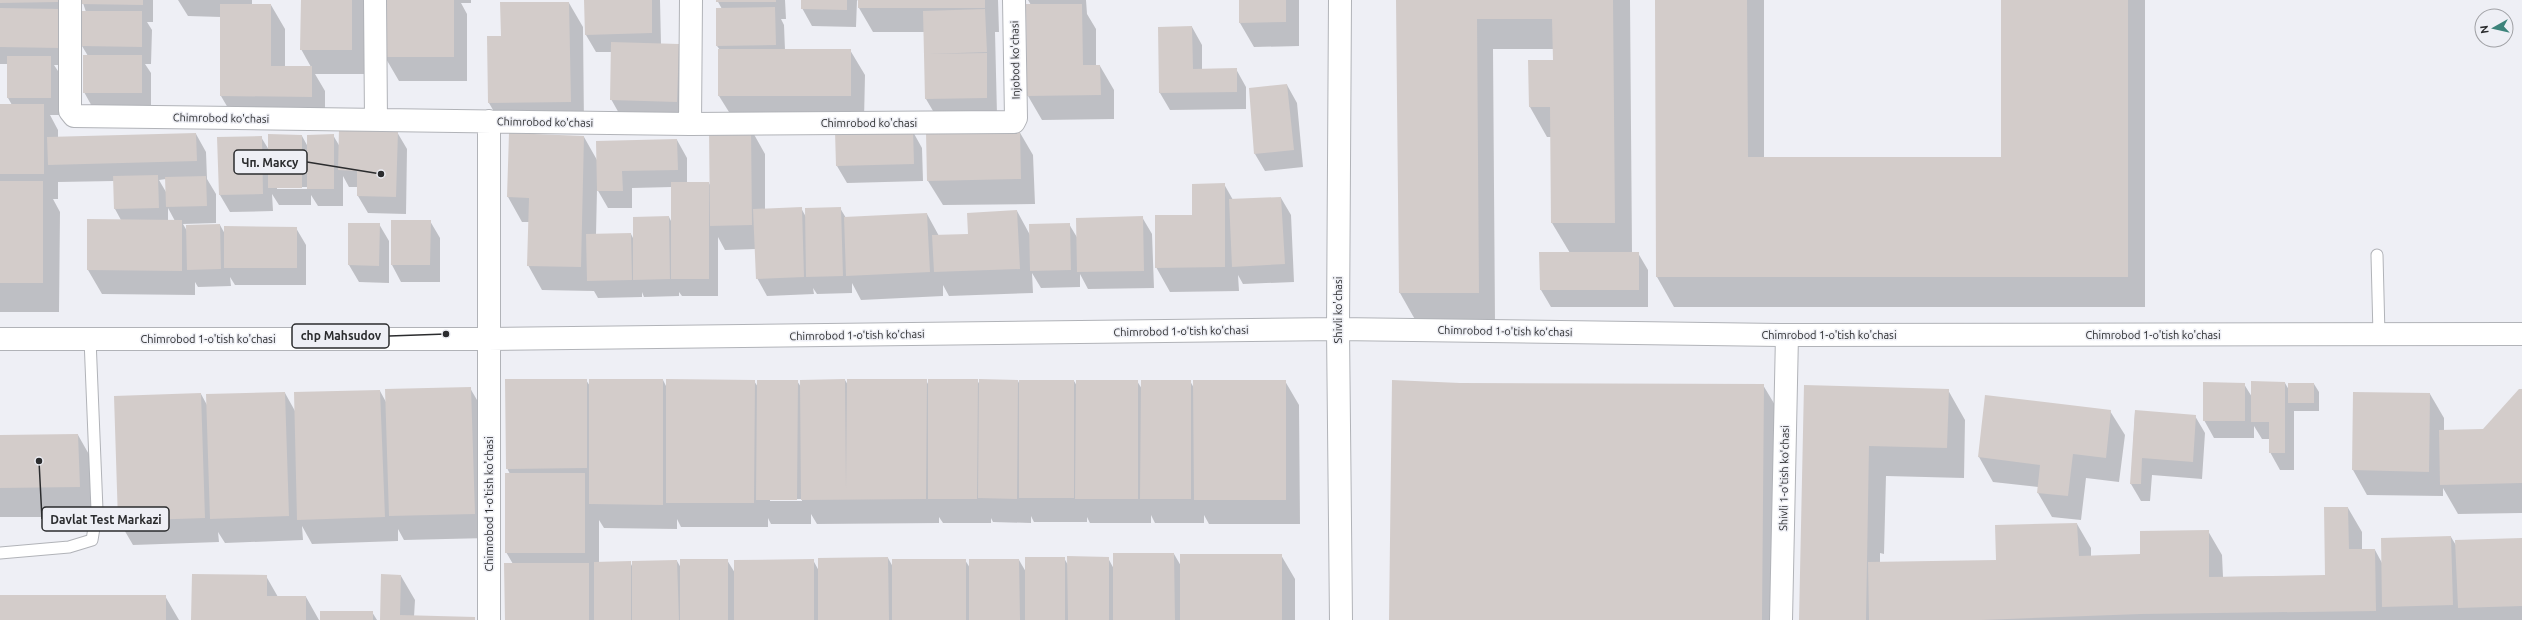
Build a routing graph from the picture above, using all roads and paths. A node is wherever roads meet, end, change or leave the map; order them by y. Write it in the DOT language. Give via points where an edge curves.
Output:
graph roads {
  1 [pos="70,0"];
  2 [pos="375,0"];
  3 [pos="691,0"];
  4 [pos="1014,0"];
  5 [pos="1340,0"];
  6 [pos="376,120"];
  7 [pos="489,121"];
  8 [pos="1016,121"];
  9 [pos="690,124"];
  10 [pos="2377,255"];
  11 [pos="1338,329"];
  12 [pos="2522,334"];
  13 [pos="1787,335"];
  14 [pos="2379,335"];
  15 [pos="0,339"];
  16 [pos="90,339"];
  17 [pos="488,339"];
  18 [pos="0,553"];
  19 [pos="489,620"];
  20 [pos="1341,620"];
  21 [pos="1782,620"];
  1 -- 6 [label="street, Chimrobod ko'chasi" via="70,111 74,116"];
  2 -- 6 [label="street"];
  3 -- 9 [label="street"];
  4 -- 8 [label="street, Injobod ko'chasi"];
  5 -- 11 [label="street, Shivli ko'chasi"];
  6 -- 7 [label="street, Chimrobod ko'chasi"];
  7 -- 9 [label="street, Chimrobod ko'chasi"];
  7 -- 17 [label="street, Chimrobod 1-o'tish ko'chasi"];
  8 -- 9 [label="street, Chimrobod ko'chasi"];
  10 -- 14 [label="lane"];
  11 -- 13 [label="street, Chimrobod 1-o'tish ko'chasi"];
  11 -- 17 [label="street, Chimrobod 1-o'tish ko'chasi"];
  11 -- 20 [label="street, Shivli ko'chasi"];
  12 -- 14 [label="street, Chimrobod 1-o'tish ko'chasi"];
  13 -- 14 [label="street, Chimrobod 1-o'tish ko'chasi"];
  13 -- 21 [label="street, Shivli 1-o'tish ko'chasi"];
  15 -- 16 [label="street, Chimrobod 1-o'tish ko'chasi"];
  16 -- 17 [label="street, Chimrobod 1-o'tish ko'chasi"];
  16 -- 18 [label="lane" via="97,510 92,540 69,548"];
  17 -- 19 [label="street, Chimrobod 1-o'tish ko'chasi"];
}
